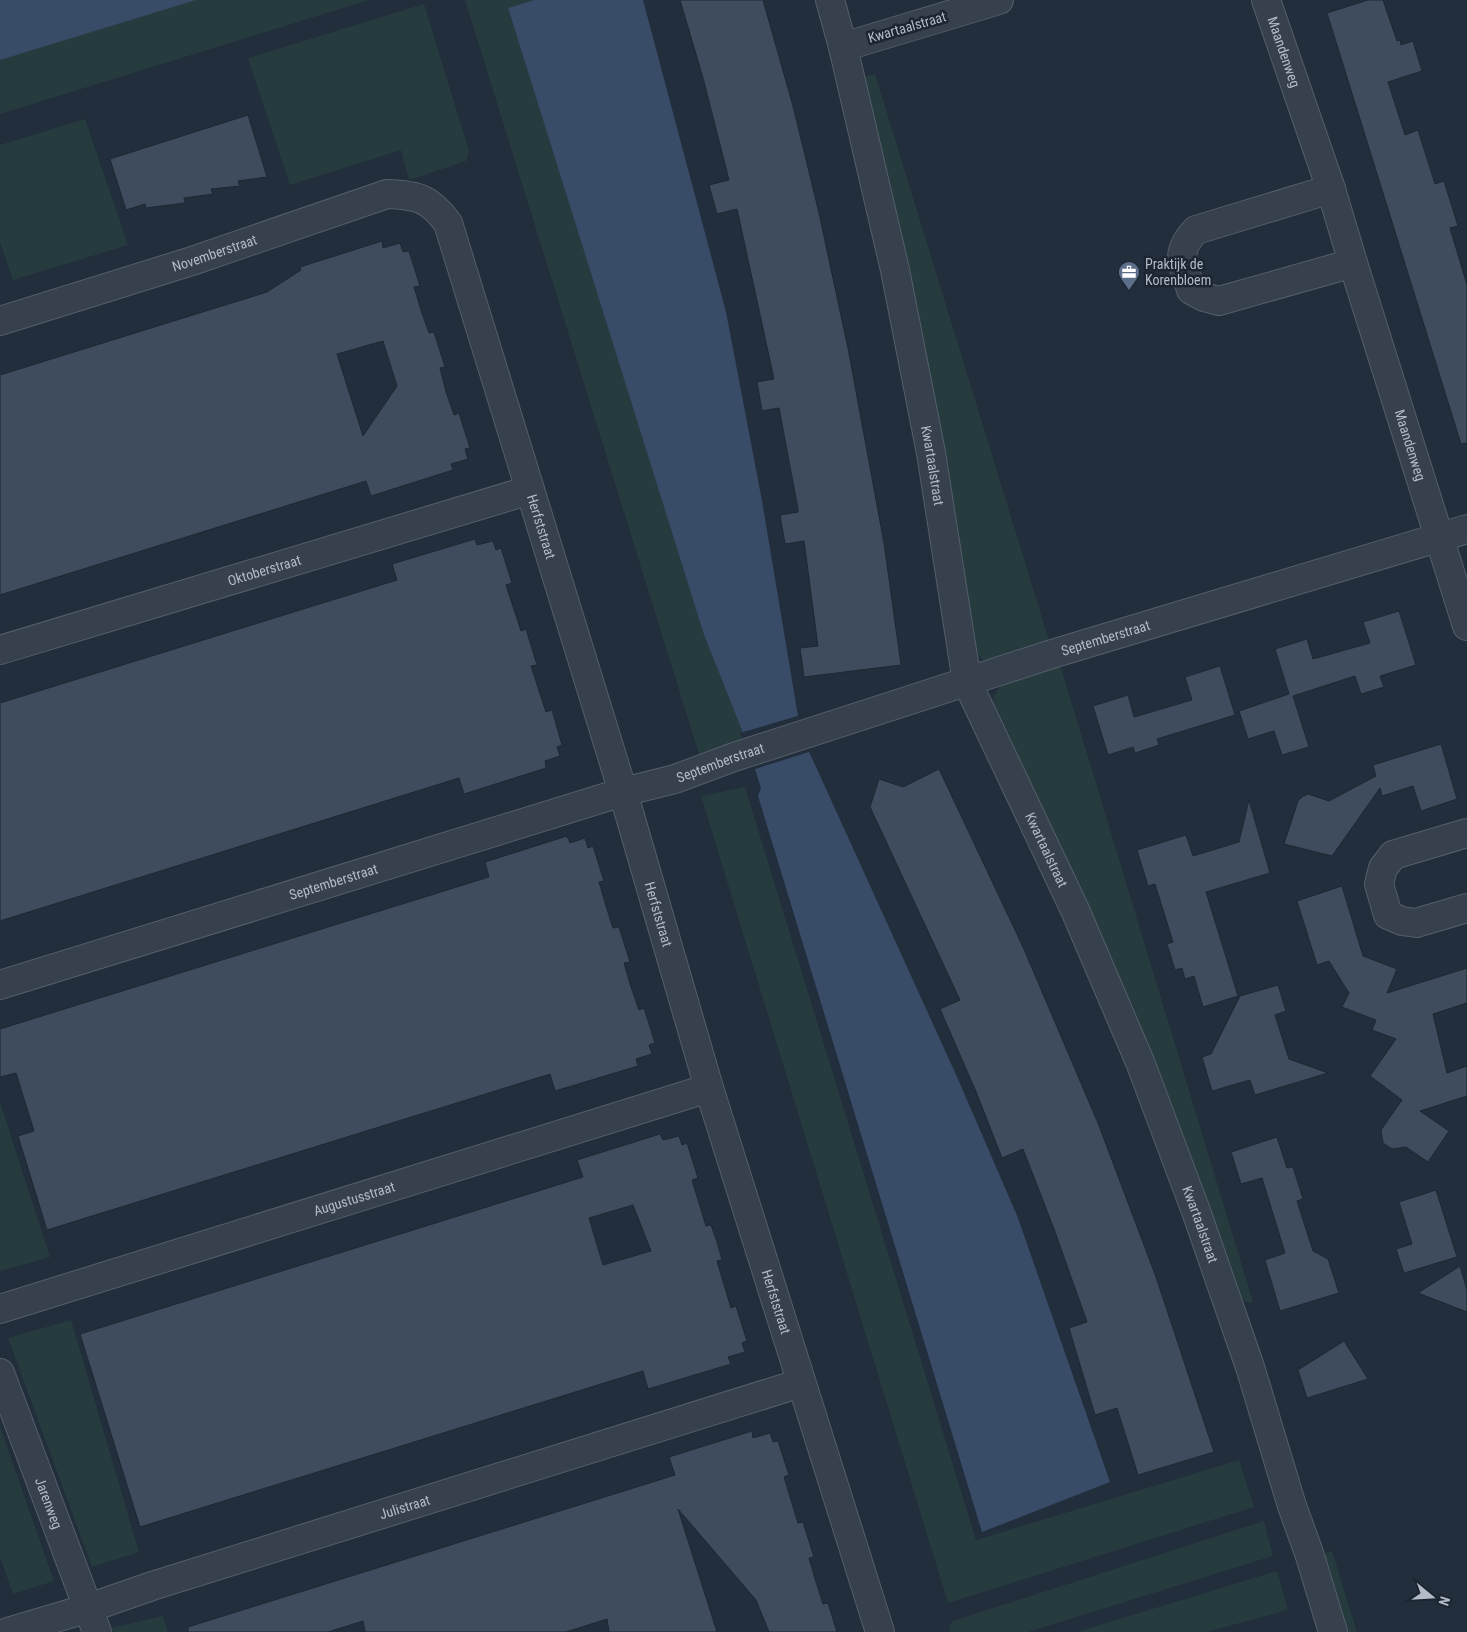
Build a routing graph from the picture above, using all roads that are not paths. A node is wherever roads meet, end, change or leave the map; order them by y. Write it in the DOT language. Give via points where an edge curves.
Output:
graph roads {
  1 [pos="830,0"];
  2 [pos="999,0"];
  3 [pos="1266,0"];
  4 [pos="843,47"];
  5 [pos="1331,189"];
  6 [pos="429,202"];
  7 [pos="1353,264"];
  8 [pos="0,321"];
  9 [pos="530,490"];
  10 [pos="1467,529"];
  11 [pos="1440,537"];
  12 [pos="1467,626"];
  13 [pos="0,650"];
  14 [pos="967,682"];
  15 [pos="623,792"];
  16 [pos="1467,833"];
  17 [pos="1467,908"];
  18 [pos="0,985"];
  19 [pos="709,1088"];
  20 [pos="0,1309"];
  21 [pos="0,1373"];
  22 [pos="801,1383"];
  23 [pos="93,1620"];
  24 [pos="8,1632"];
  25 [pos="880,1632"];
  26 [pos="1334,1632"];
  1 -- 4 [label="street, Kwartaalstraat"];
  2 -- 4 [label="street, Kwartaalstraat"];
  3 -- 5 [label="street, Maandenweg"];
  4 -- 14 [label="street, Kwartaalstraat" via="895,270 931,453"];
  5 -- 7 [label="street, Maandenweg"];
  5 -- 7 [label="street" via="1196,230 1186,240 1181,255 1191,290 1219,301"];
  6 -- 8 [label="street, Novemberstraat" via="410,194 387,194 192,261"];
  6 -- 9 [label="street, Herfststraat" via="448,223"];
  7 -- 11 [label="street, Maandenweg"];
  9 -- 13 [label="street, Oktoberstraat"];
  9 -- 15 [label="street, Herfststraat"];
  10 -- 11 [label="street, Septemberstraat"];
  11 -- 12 [label="street, Maandenweg"];
  11 -- 14 [label="street, Septemberstraat"];
  14 -- 15 [label="street, Septemberstraat" via="675,778"];
  14 -- 26 [label="street, Kwartaalstraat" via="1076,910 1140,1062 1250,1367"];
  15 -- 18 [label="street, Septemberstraat"];
  15 -- 19 [label="street, Herfststraat"];
  16 -- 17 [label="street" via="1393,855 1383,868 1379,884 1388,915 1402,921 1416,923"];
  19 -- 20 [label="street, Augustusstraat"];
  19 -- 22 [label="street, Herfststraat"];
  21 -- 23 [label="street, Jarenweg"];
  22 -- 23 [label="street, Julistraat" via="152,1586"];
  22 -- 25 [label="street, Herfststraat"];
  23 -- 24 [label="street, Julistraat"];
}
